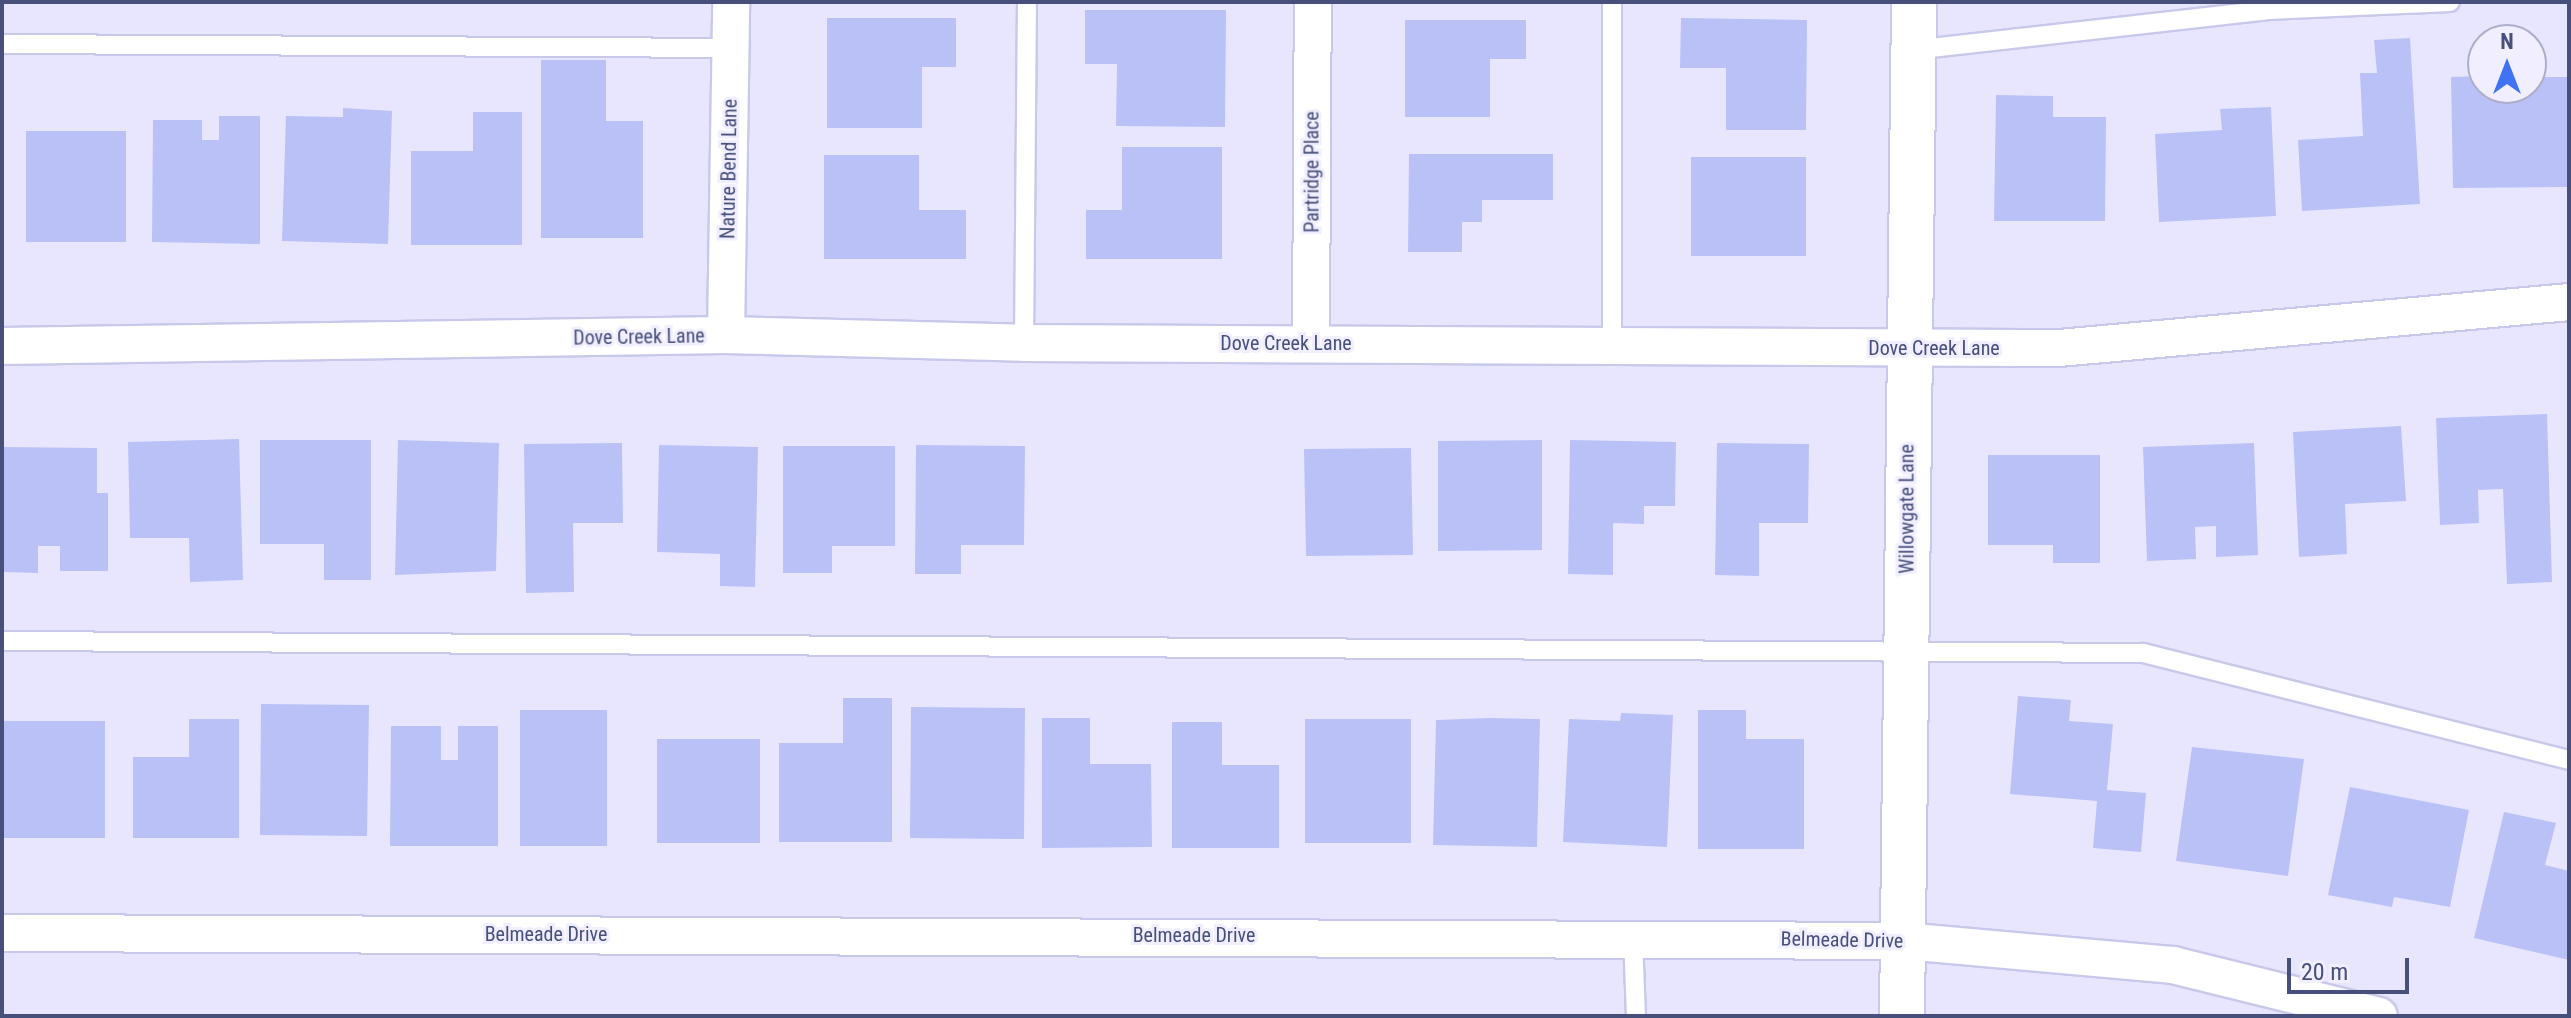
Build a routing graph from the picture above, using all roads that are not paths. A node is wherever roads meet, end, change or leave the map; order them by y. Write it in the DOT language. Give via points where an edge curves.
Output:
graph roads {
  1 [pos="731,2"];
  2 [pos="1027,2"];
  3 [pos="1313,2"];
  4 [pos="1612,2"];
  5 [pos="1914,2"];
  6 [pos="2450,2"];
  7 [pos="2,44"];
  8 [pos="732,48"];
  9 [pos="1913,50"];
  10 [pos="2569,302"];
  11 [pos="726,335"];
  12 [pos="1024,343"];
  13 [pos="1311,343"];
  14 [pos="1612,344"];
  15 [pos="2,346"];
  16 [pos="1908,348"];
  17 [pos="2,641"];
  18 [pos="1906,650"];
  19 [pos="2569,760"];
  20 [pos="2,933"];
  21 [pos="1633,936"];
  22 [pos="1904,941"];
  23 [pos="1636,1016"];
  24 [pos="1902,1016"];
  25 [pos="2379,1016"];
  1 -- 8 [label="street, Nature Bend Lane"];
  2 -- 12 [label="lane"];
  3 -- 13 [label="street, Partridge Place"];
  4 -- 14 [label="lane"];
  5 -- 9 [label="street, Willowgate Lane"];
  6 -- 9 [label="lane" via="2267,10"];
  7 -- 8 [label="lane"];
  8 -- 11 [label="street, Nature Bend Lane"];
  9 -- 16 [label="street, Willowgate Lane"];
  10 -- 16 [label="street, Dove Creek Lane" via="2059,348"];
  11 -- 12 [label="street, Dove Creek Lane"];
  11 -- 15 [label="street, Dove Creek Lane"];
  12 -- 13 [label="street, Dove Creek Lane"];
  13 -- 14 [label="street, Dove Creek Lane"];
  14 -- 16 [label="street, Dove Creek Lane"];
  16 -- 18 [label="street, Willowgate Lane"];
  17 -- 18 [label="lane"];
  18 -- 19 [label="lane" via="2143,653"];
  18 -- 22 [label="street, Willowgate Lane"];
  20 -- 21 [label="street, Belmeade Drive"];
  21 -- 22 [label="street, Belmeade Drive"];
  21 -- 23 [label="lane"];
  22 -- 24 [label="street, Willowgate Lane"];
  22 -- 25 [label="street, Belmeade Drive" via="2173,965"];
}
